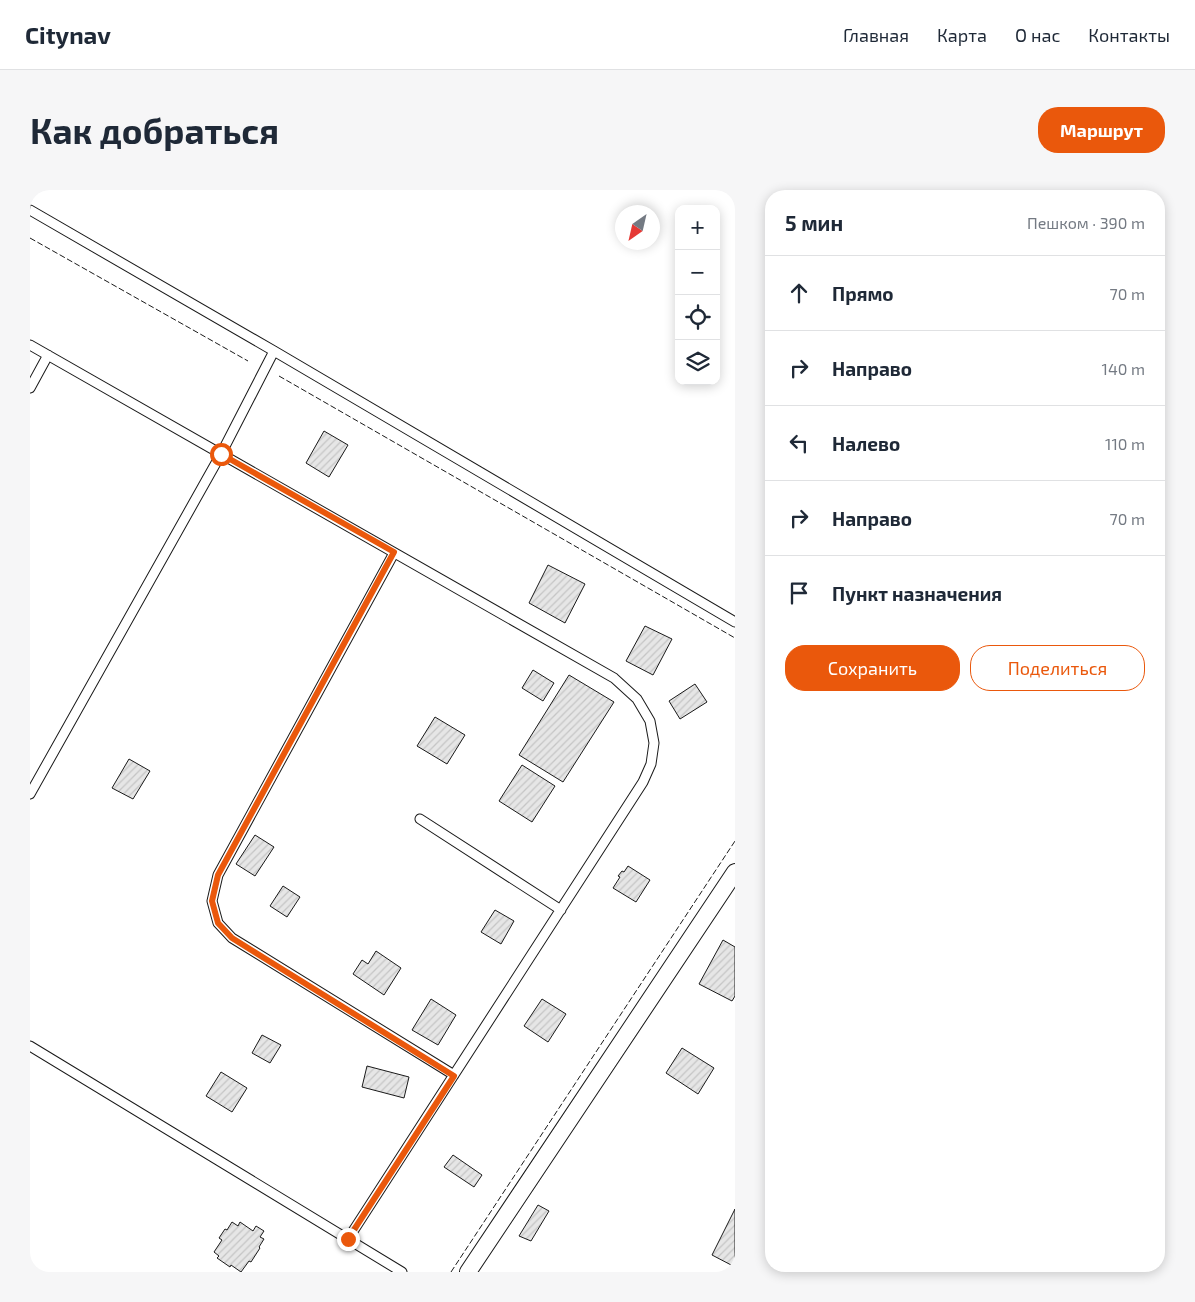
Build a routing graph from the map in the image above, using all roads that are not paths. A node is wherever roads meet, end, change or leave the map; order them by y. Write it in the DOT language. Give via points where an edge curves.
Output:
graph roads {
  1 [pos="30,210"];
  2 [pos="30,345"];
  3 [pos="274,351"];
  4 [pos="48,355"];
  5 [pos="30,388"];
  6 [pos="221,454"];
  7 [pos="394,552"];
  8 [pos="735,622"];
  9 [pos="30,794"];
  10 [pos="420,819"];
  11 [pos="735,872"];
  12 [pos="560,910"];
  13 [pos="30,1046"];
  14 [pos="454,1076"];
  15 [pos="348,1239"];
  16 [pos="402,1272"];
  17 [pos="468,1272"];
  1 -- 3 [label="lane"];
  2 -- 4 [label="lane"];
  3 -- 6 [label="lane"];
  3 -- 8 [label="lane"];
  4 -- 5 [label="lane"];
  4 -- 6 [label="lane"];
  6 -- 7 [label="lane"];
  6 -- 9 [label="lane"];
  7 -- 12 [label="lane" via="614,678 637,699 650,721 654,743 651,764 643,782"];
  7 -- 14 [label="lane" via="218,875 212,901 218,923 232,938"];
  10 -- 12 [label="lane"];
  11 -- 17 [label="street"];
  12 -- 14 [label="lane"];
  13 -- 15 [label="lane"];
  14 -- 15 [label="lane"];
  15 -- 16 [label="lane"];
}
